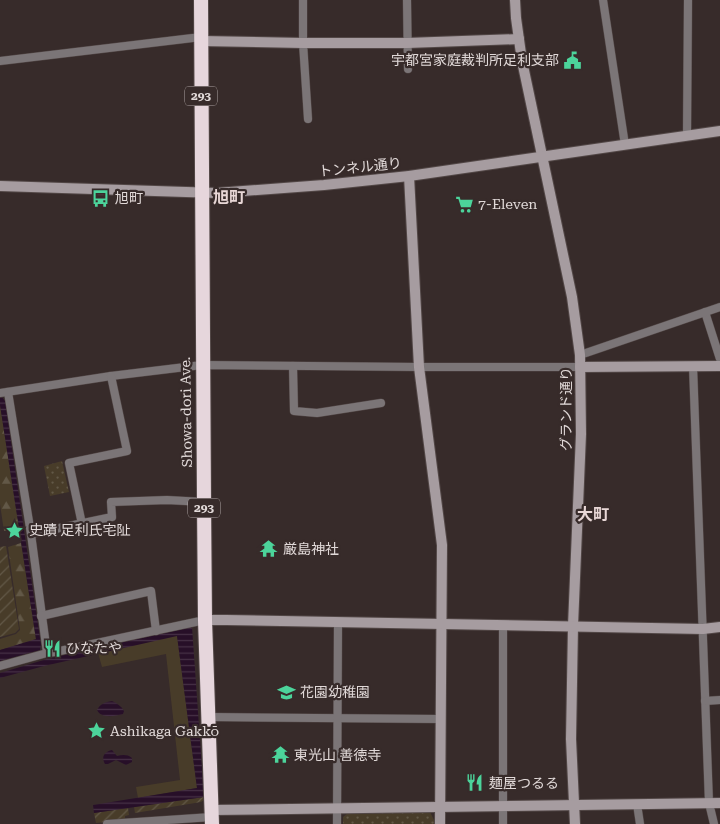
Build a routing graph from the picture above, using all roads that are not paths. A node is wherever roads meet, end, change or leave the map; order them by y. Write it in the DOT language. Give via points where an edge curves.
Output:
graph roads {
  1 [pos="201,0"];
  2 [pos="303,0"];
  3 [pos="407,0"];
  4 [pos="515,0"];
  5 [pos="603,0"];
  6 [pos="688,0"];
  7 [pos="201,39"];
  8 [pos="519,39"];
  9 [pos="303,43"];
  10 [pos="407,43"];
  11 [pos="0,61"];
  12 [pos="408,69"];
  13 [pos="308,119"];
  14 [pos="720,131"];
  15 [pos="686,136"];
  16 [pos="625,145"];
  17 [pos="542,157"];
  18 [pos="409,176"];
  19 [pos="0,186"];
  20 [pos="201,193"];
  21 [pos="720,307"];
  22 [pos="705,312"];
  23 [pos="580,355"];
  24 [pos="720,359"];
  25 [pos="202,365"];
  26 [pos="293,366"];
  27 [pos="693,366"];
  28 [pos="720,366"];
  29 [pos="419,367"];
  30 [pos="580,367"];
  31 [pos="112,376"];
  32 [pos="4,392"];
  33 [pos="380,403"];
  34 [pos="204,502"];
  35 [pos="82,524"];
  36 [pos="31,534"];
  37 [pos="41,616"];
  38 [pos="205,620"];
  39 [pos="338,622"];
  40 [pos="441,624"];
  41 [pos="503,624"];
  42 [pos="573,626"];
  43 [pos="720,627"];
  44 [pos="703,629"];
  45 [pos="156,631"];
  46 [pos="46,652"];
  47 [pos="0,666"];
  48 [pos="720,700"];
  49 [pos="705,701"];
  50 [pos="209,717"];
  51 [pos="339,719"];
  52 [pos="440,719"];
  53 [pos="709,803"];
  54 [pos="720,803"];
  55 [pos="637,804"];
  56 [pos="574,805"];
  57 [pos="503,806"];
  58 [pos="441,807"];
  59 [pos="338,808"];
  60 [pos="212,817"];
  61 [pos="131,823"];
  62 [pos="107,824"];
  63 [pos="338,824"];
  64 [pos="440,824"];
  65 [pos="503,824"];
  66 [pos="576,824"];
  67 [pos="640,824"];
  68 [pos="714,824"];
  1 -- 7 [label="highway, Showa-dori Ave. / 293"];
  2 -- 9 [label="street"];
  3 -- 10 [label="street"];
  4 -- 8 [label="street, グランド通り"];
  5 -- 16 [label="street"];
  6 -- 15 [label="street"];
  7 -- 9 [label="street"];
  7 -- 11 [label="street"];
  7 -- 20 [label="highway, Showa-dori Ave. / 293"];
  8 -- 10 [label="street"];
  8 -- 17 [label="street, グランド通り"];
  9 -- 10 [label="street"];
  9 -- 13 [label="street"];
  10 -- 12 [label="street"];
  14 -- 15 [label="street, トンネル通り"];
  15 -- 16 [label="street, トンネル通り"];
  16 -- 17 [label="street, トンネル通り"];
  17 -- 18 [label="street, トンネル通り"];
  17 -- 23 [label="street, グランド通り" via="572,297"];
  18 -- 20 [label="street, トンネル通り"];
  18 -- 29 [label="street"];
  19 -- 20 [label="street, トンネル通り"];
  20 -- 25 [label="highway, Showa-dori Ave. / 293"];
  21 -- 22 [label="street"];
  22 -- 23 [label="street"];
  22 -- 24 [label="street"];
  23 -- 30 [label="street, グランド通り"];
  25 -- 26 [label="street"];
  25 -- 31 [label="street"];
  25 -- 34 [label="highway, Showa-dori Ave. / 293"];
  26 -- 29 [label="street"];
  26 -- 33 [label="street" via="294,411 317,413"];
  27 -- 28 [label="street"];
  27 -- 30 [label="street"];
  27 -- 44 [label="street"];
  29 -- 30 [label="street"];
  29 -- 40 [label="street" via="442,545"];
  30 -- 42 [label="street, グランド通り" via="581,444"];
  31 -- 32 [label="street"];
  31 -- 35 [label="street" via="127,451 69,463"];
  32 -- 36 [label="street"];
  34 -- 35 [label="street" via="111,502 112,517"];
  34 -- 38 [label="highway, Showa-dori Ave. / 293"];
  35 -- 36 [label="street"];
  36 -- 37 [label="street"];
  37 -- 45 [label="street" via="151,591"];
  37 -- 46 [label="street"];
  38 -- 39 [label="street"];
  38 -- 45 [label="street"];
  38 -- 50 [label="highway, Showa-dori Ave. / 293"];
  39 -- 40 [label="street"];
  39 -- 51 [label="street"];
  40 -- 41 [label="street"];
  40 -- 52 [label="street"];
  41 -- 42 [label="street"];
  41 -- 57 [label="street"];
  42 -- 44 [label="street"];
  42 -- 56 [label="street, グランド通り" via="571,739"];
  43 -- 44 [label="street"];
  44 -- 49 [label="street"];
  45 -- 46 [label="street"];
  46 -- 47 [label="street"];
  48 -- 49 [label="street"];
  49 -- 53 [label="street"];
  50 -- 51 [label="street"];
  50 -- 60 [label="highway, Showa-dori Ave. / 293"];
  51 -- 52 [label="street"];
  51 -- 59 [label="street"];
  52 -- 58 [label="street"];
  53 -- 54 [label="street"];
  53 -- 55 [label="street"];
  53 -- 68 [label="street"];
  55 -- 56 [label="street"];
  55 -- 67 [label="street"];
  56 -- 57 [label="street"];
  56 -- 66 [label="street, グランド通り"];
  57 -- 58 [label="street"];
  57 -- 65 [label="street"];
  58 -- 59 [label="street"];
  58 -- 64 [label="street"];
  59 -- 60 [label="street"];
  59 -- 63 [label="street"];
  60 -- 61 [label="street"];
  61 -- 62 [label="street"];
}
